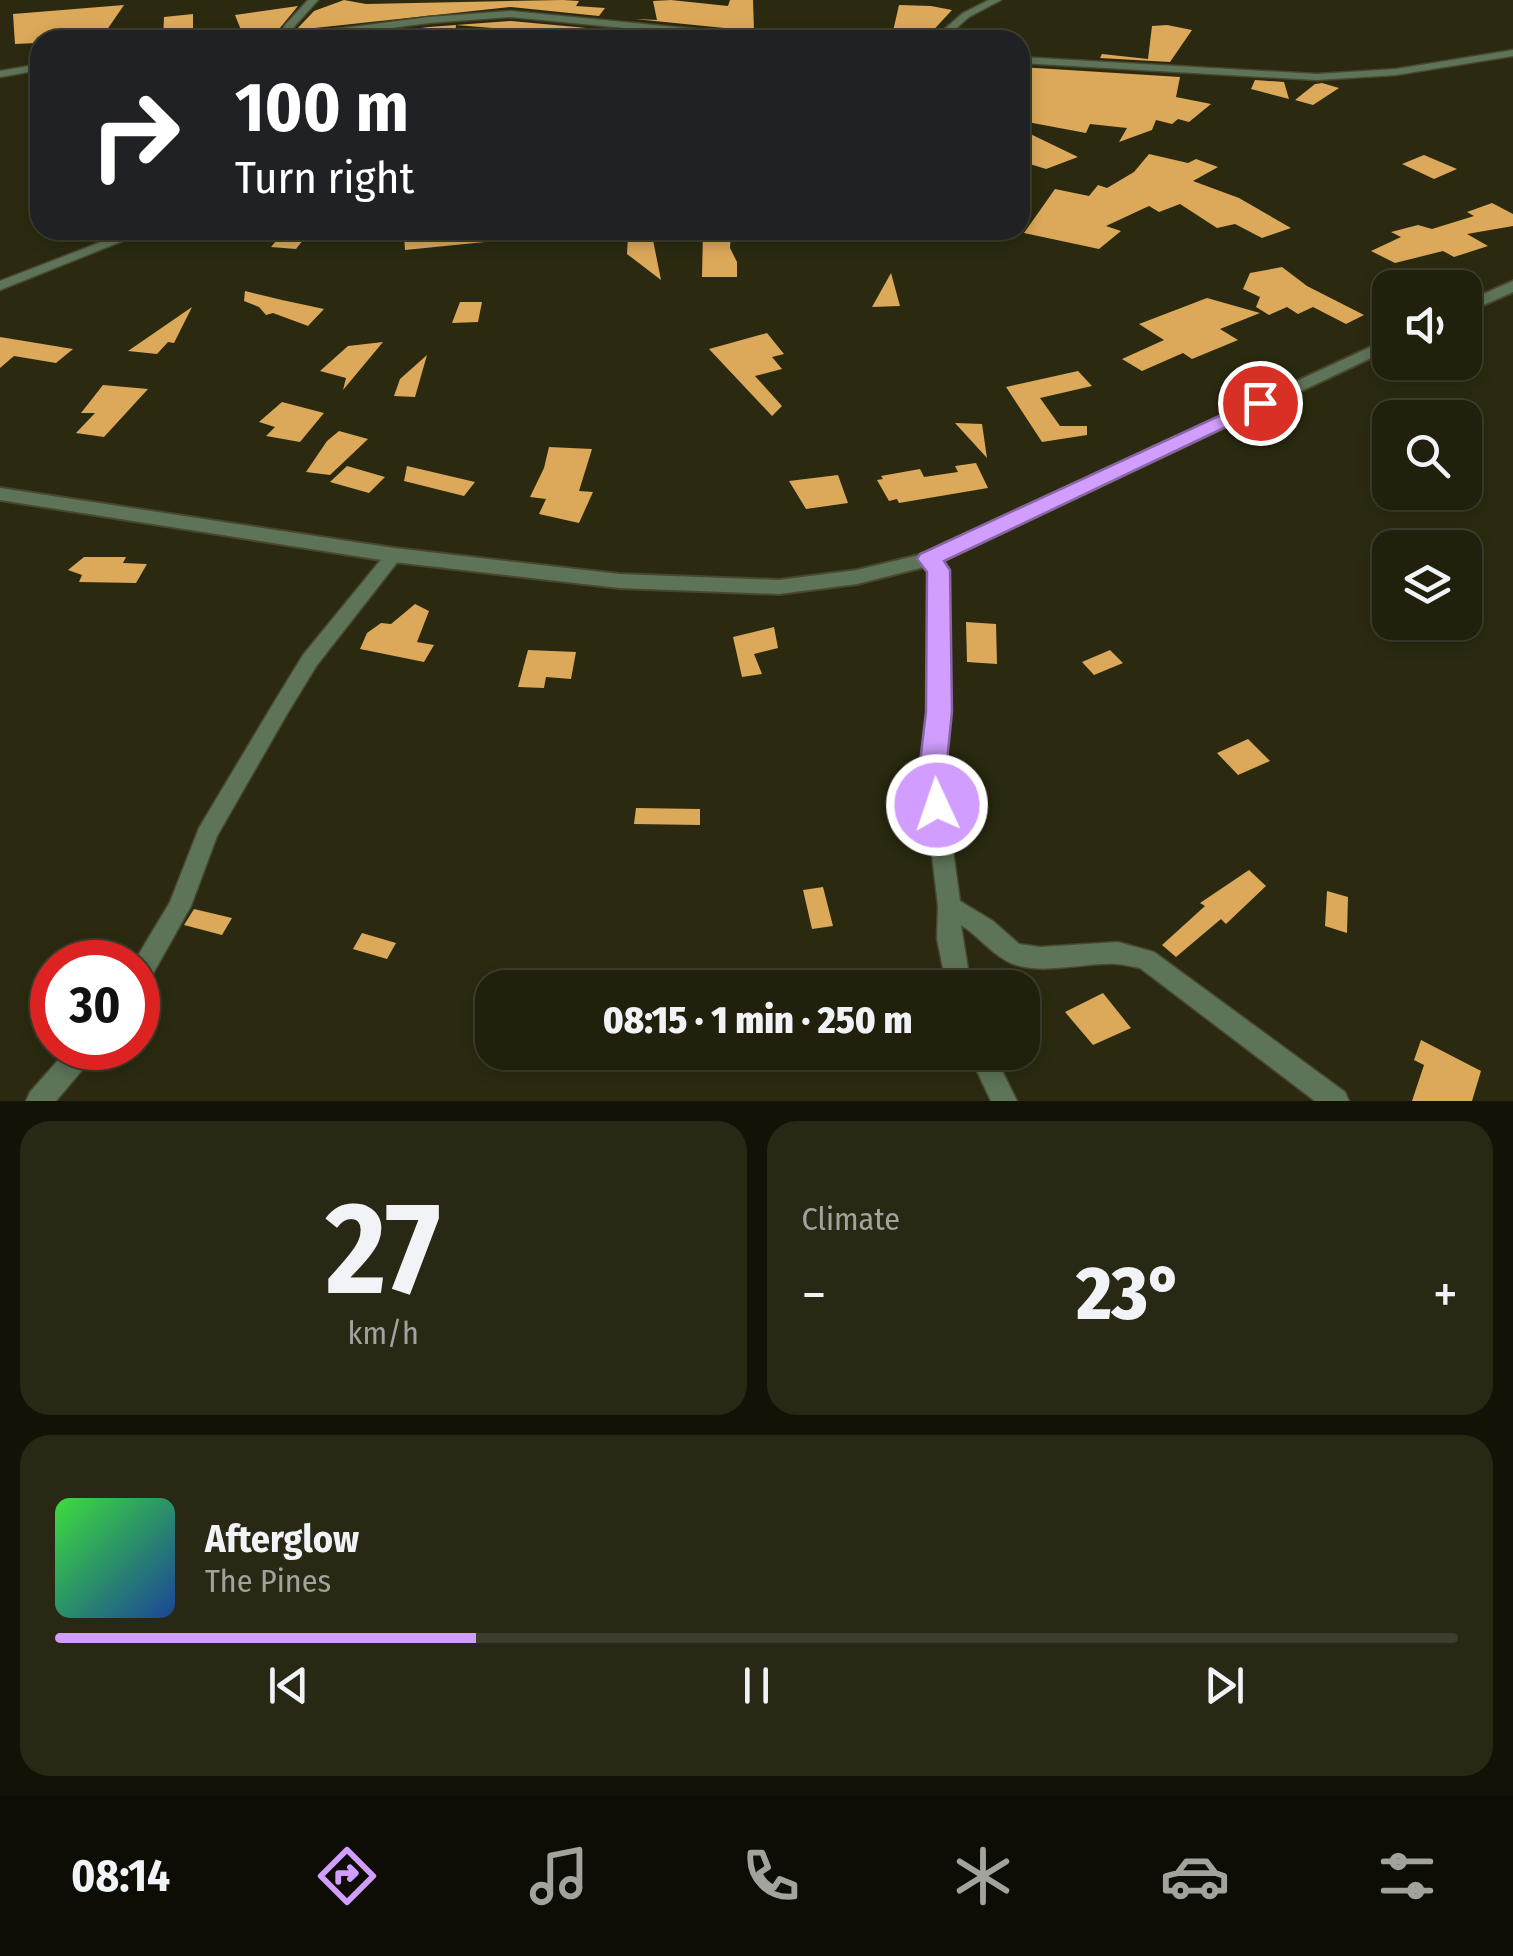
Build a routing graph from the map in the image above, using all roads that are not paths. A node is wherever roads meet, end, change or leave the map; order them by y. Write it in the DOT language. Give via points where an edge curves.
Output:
graph roads {
  1 [pos="312,0"];
  2 [pos="996,0"];
  3 [pos="287,30"];
  4 [pos="356,30"];
  5 [pos="675,30"];
  6 [pos="948,30"];
  7 [pos="1513,53"];
  8 [pos="1030,61"];
  9 [pos="30,69"];
  10 [pos="1,75"];
  11 [pos="118,240"];
  12 [pos="0,286"];
  13 [pos="1513,286"];
  14 [pos="1482,300"];
  15 [pos="1372,351"];
  16 [pos="0,494"];
  17 [pos="394,555"];
  18 [pos="928,559"];
  19 [pos="949,906"];
  20 [pos="160,940"];
  21 [pos="955,970"];
  22 [pos="66,1070"];
  23 [pos="989,1070"];
  24 [pos="38,1101"];
  25 [pos="1004,1101"];
  26 [pos="1336,1101"];
  1 -- 3 [label="street"];
  2 -- 6 [label="street"];
  4 -- 5 [label="street" via="511,14"];
  7 -- 8 [label="street" via="1396,72 1317,76"];
  9 -- 10 [label="street"];
  11 -- 12 [label="street"];
  13 -- 14 [label="street"];
  15 -- 18 [label="street"];
  16 -- 17 [label="street"];
  17 -- 18 [label="street" via="620,581 779,587"];
  17 -- 20 [label="street" via="280,708 207,834"];
  18 -- 19 [label="street" via="939,570 932,771"];
  19 -- 21 [label="street"];
  19 -- 26 [label="street" via="1014,953 1146,959"];
  22 -- 24 [label="street"];
  23 -- 25 [label="street"];
}
